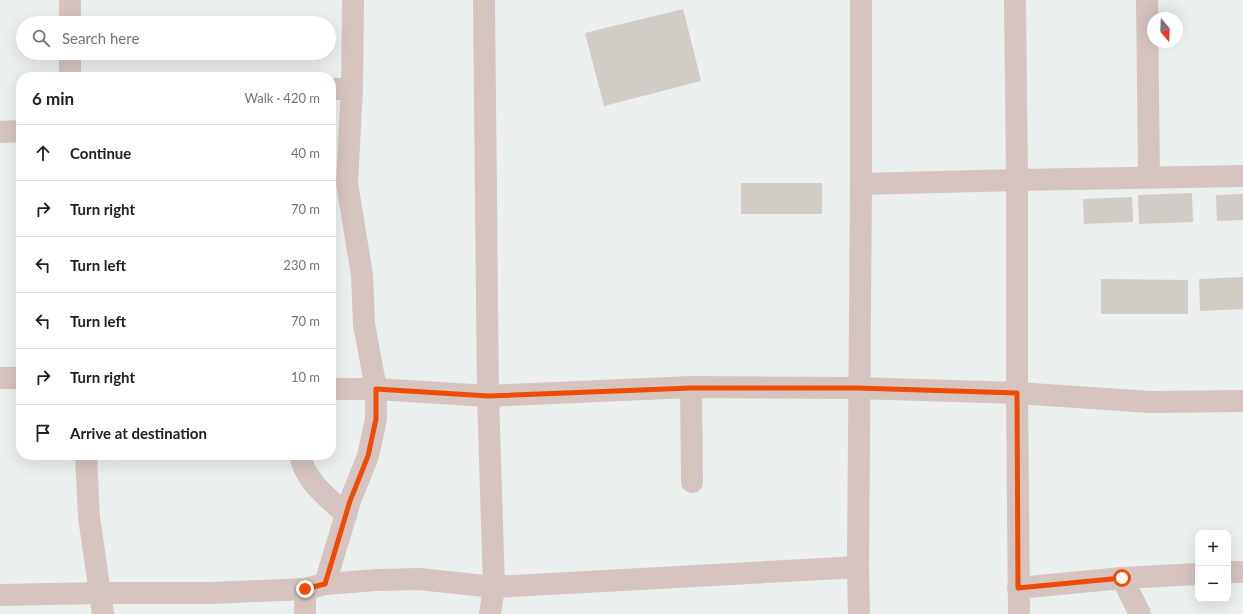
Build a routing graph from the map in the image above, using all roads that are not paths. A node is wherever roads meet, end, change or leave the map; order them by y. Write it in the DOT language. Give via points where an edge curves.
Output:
graph roads {
  1 [pos="70,0"];
  2 [pos="353,0"];
  3 [pos="484,0"];
  4 [pos="861,0"];
  5 [pos="1016,0"];
  6 [pos="1147,0"];
  7 [pos="70,16"];
  8 [pos="70,60"];
  9 [pos="70,72"];
  10 [pos="341,89"];
  11 [pos="16,131"];
  12 [pos="0,132"];
  13 [pos="1243,176"];
  14 [pos="1149,177"];
  15 [pos="1018,180"];
  16 [pos="861,184"];
  17 [pos="339,185"];
  18 [pos="0,378"];
  19 [pos="16,378"];
  20 [pos="691,388"];
  21 [pos="858,388"];
  22 [pos="336,389"];
  23 [pos="376,389"];
  24 [pos="1017,393"];
  25 [pos="488,396"];
  26 [pos="1243,401"];
  27 [pos="86,460"];
  28 [pos="302,460"];
  29 [pos="692,482"];
  30 [pos="346,515"];
  31 [pos="858,567"];
  32 [pos="1231,572"];
  33 [pos="1243,572"];
  34 [pos="1195,574"];
  35 [pos="1122,578"];
  36 [pos="315,587"];
  37 [pos="494,587"];
  38 [pos="1018,588"];
  39 [pos="100,592"];
  40 [pos="0,595"];
  41 [pos="103,614"];
  42 [pos="305,614"];
  43 [pos="490,614"];
  44 [pos="859,614"];
  45 [pos="1019,614"];
  46 [pos="1140,614"];
  1 -- 7 [label="street"];
  2 -- 10 [label="street"];
  3 -- 25 [label="street"];
  4 -- 16 [label="street"];
  5 -- 15 [label="street"];
  6 -- 14 [label="street"];
  8 -- 9 [label="street"];
  10 -- 17 [label="street"];
  11 -- 12 [label="street"];
  13 -- 14 [label="street"];
  14 -- 15 [label="street"];
  15 -- 16 [label="street"];
  15 -- 24 [label="street"];
  16 -- 21 [label="street"];
  17 -- 23 [label="street" via="362,275 364,324"];
  18 -- 19 [label="street"];
  20 -- 21 [label="street"];
  20 -- 25 [label="street"];
  20 -- 29 [label="street"];
  21 -- 24 [label="street"];
  21 -- 31 [label="street"];
  22 -- 23 [label="street"];
  23 -- 25 [label="street"];
  23 -- 30 [label="street" via="376,419 368,456"];
  24 -- 26 [label="street" via="1150,402"];
  24 -- 38 [label="street"];
  25 -- 37 [label="street"];
  27 -- 39 [label="street" via="89,517"];
  28 -- 30 [label="street" via="310,481"];
  30 -- 36 [label="street"];
  31 -- 37 [label="street"];
  31 -- 44 [label="street"];
  32 -- 33 [label="street"];
  34 -- 35 [label="street"];
  35 -- 38 [label="street"];
  35 -- 46 [label="street"];
  36 -- 37 [label="street" via="377,580 419,579"];
  36 -- 39 [label="street" via="210,593"];
  36 -- 42 [label="street"];
  37 -- 43 [label="street"];
  38 -- 45 [label="street"];
  39 -- 40 [label="street"];
  39 -- 41 [label="street"];
}
